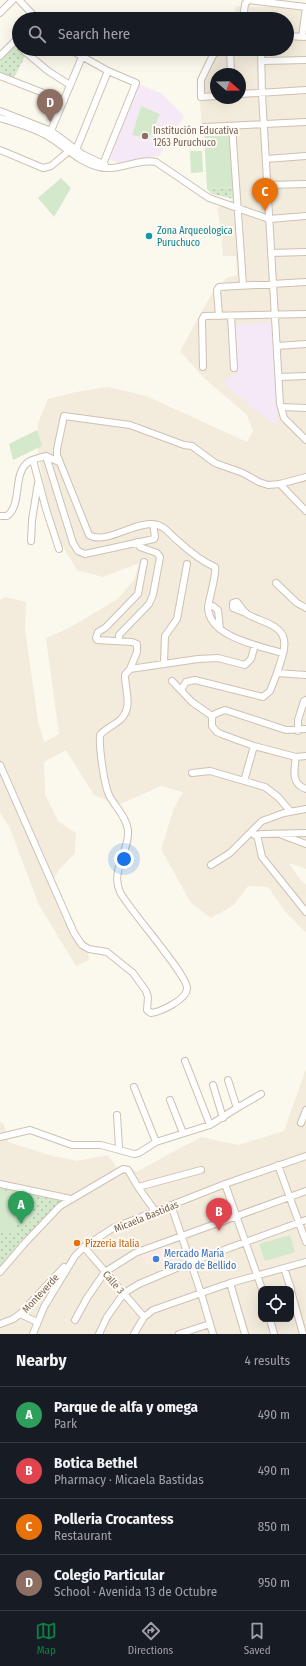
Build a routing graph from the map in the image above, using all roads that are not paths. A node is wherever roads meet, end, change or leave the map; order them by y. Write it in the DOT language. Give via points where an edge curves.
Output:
graph roads {
  1 [pos="13,0"];
  2 [pos="19,0"];
  3 [pos="306,7"];
  4 [pos="30,12"];
  5 [pos="244,12"];
  6 [pos="0,13"];
  7 [pos="294,36"];
  8 [pos="304,37"];
  9 [pos="12,47"];
  10 [pos="0,56"];
  11 [pos="30,56"];
  12 [pos="213,56"];
  13 [pos="230,56"];
  14 [pos="262,56"];
  15 [pos="82,57"];
  16 [pos="306,60"];
  17 [pos="262,62"];
  18 [pos="231,68"];
  19 [pos="108,71"];
  20 [pos="0,76"];
  21 [pos="70,85"];
  22 [pos="306,90"];
  23 [pos="246,94"];
  24 [pos="262,94"];
  25 [pos="210,96"];
  26 [pos="64,101"];
  27 [pos="0,111"];
  28 [pos="0,118"];
  29 [pos="306,122"];
  30 [pos="264,124"];
  31 [pos="232,126"];
  32 [pos="204,127"];
  33 [pos="50,134"];
  34 [pos="0,150"];
  35 [pos="76,150"];
  36 [pos="68,152"];
  37 [pos="306,156"];
  38 [pos="266,159"];
  39 [pos="103,164"];
  40 [pos="115,168"];
  41 [pos="306,184"];
  42 [pos="268,185"];
  43 [pos="237,207"];
  44 [pos="306,216"];
  45 [pos="270,219"];
  46 [pos="306,252"];
  47 [pos="271,253"];
  48 [pos="306,282"];
  49 [pos="273,284"];
  50 [pos="243,285"];
  51 [pos="306,314"];
  52 [pos="275,315"];
  53 [pos="219,316"];
  54 [pos="231,316"];
  55 [pos="306,344"];
  56 [pos="277,346"];
  57 [pos="203,367"];
  58 [pos="234,368"];
  59 [pos="306,376"];
  60 [pos="278,377"];
  61 [pos="282,408"];
  62 [pos="306,408"];
  63 [pos="306,440"];
  64 [pos="46,456"];
  65 [pos="34,460"];
  66 [pos="60,462"];
  67 [pos="306,477"];
  68 [pos="38,481"];
  69 [pos="280,484"];
  70 [pos="306,511"];
  71 [pos="0,516"];
  72 [pos="153,524"];
  73 [pos="31,541"];
  74 [pos="137,542"];
  75 [pos="59,549"];
  76 [pos="144,562"];
  77 [pos="187,564"];
  78 [pos="276,583"];
  79 [pos="208,607"];
  80 [pos="306,608"];
  81 [pos="246,613"];
  82 [pos="220,629"];
  83 [pos="119,641"];
  84 [pos="256,645"];
  85 [pos="282,653"];
  86 [pos="164,663"];
  87 [pos="130,669"];
  88 [pos="277,673"];
  89 [pos="306,676"];
  90 [pos="172,681"];
  91 [pos="181,690"];
  92 [pos="306,700"];
  93 [pos="212,716"];
  94 [pos="306,729"];
  95 [pos="298,731"];
  96 [pos="254,746"];
  97 [pos="306,756"];
  98 [pos="296,757"];
  99 [pos="0,765"];
  100 [pos="192,773"];
  101 [pos="244,781"];
  102 [pos="306,789"];
  103 [pos="306,809"];
  104 [pos="290,811"];
  105 [pos="306,833"];
  106 [pos="281,834"];
  107 [pos="257,835"];
  108 [pos="246,837"];
  109 [pos="306,844"];
  110 [pos="210,865"];
  111 [pos="306,912"];
  112 [pos="185,1061"];
  113 [pos="228,1080"];
  114 [pos="212,1085"];
  115 [pos="134,1087"];
  116 [pos="261,1094"];
  117 [pos="170,1100"];
  118 [pos="237,1108"];
  119 [pos="306,1110"];
  120 [pos="117,1115"];
  121 [pos="223,1118"];
  122 [pos="301,1123"];
  123 [pos="210,1125"];
  124 [pos="183,1133"];
  125 [pos="0,1137"];
  126 [pos="156,1142"];
  127 [pos="119,1148"];
  128 [pos="306,1156"];
  129 [pos="278,1165"];
  130 [pos="201,1170"];
  131 [pos="0,1184"];
  132 [pos="225,1184"];
  133 [pos="138,1187"];
  134 [pos="306,1191"];
  135 [pos="289,1197"];
  136 [pos="71,1199"];
  137 [pos="171,1205"];
  138 [pos="155,1211"];
  139 [pos="236,1217"];
  140 [pos="306,1220"];
  141 [pos="299,1223"];
  142 [pos="182,1237"];
  143 [pos="246,1242"];
  144 [pos="306,1242"];
  145 [pos="84,1247"];
  146 [pos="75,1256"];
  147 [pos="191,1262"];
  148 [pos="306,1262"];
  149 [pos="284,1268"];
  150 [pos="0,1272"];
  151 [pos="105,1272"];
  152 [pos="258,1275"];
  153 [pos="230,1283"];
  154 [pos="261,1286"];
  155 [pos="290,1286"];
  156 [pos="124,1293"];
  157 [pos="201,1293"];
  158 [pos="294,1300"];
  159 [pos="20,1314"];
  160 [pos="144,1317"];
  161 [pos="75,1320"];
  162 [pos="37,1322"];
  163 [pos="271,1322"];
  164 [pos="0,1324"];
  165 [pos="210,1324"];
  166 [pos="32,1334"];
  167 [pos="99,1334"];
  168 [pos="134,1334"];
  169 [pos="179,1334"];
  170 [pos="213,1334"];
  171 [pos="245,1334"];
  172 [pos="274,1334"];
  173 [pos="304,1334"];
  1 -- 6 [label="street"];
  2 -- 4 [label="street"];
  3 -- 5 [label="street" via="248,0"];
  3 -- 8 [label="street"];
  7 -- 8 [label="street"];
  9 -- 10 [label="street"];
  11 -- 21 [label="street"];
  12 -- 25 [label="street" via="201,80 201,97"];
  13 -- 18 [label="street"];
  14 -- 17 [label="street"];
  15 -- 19 [label="street"];
  15 -- 21 [label="street"];
  16 -- 17 [label="street"];
  17 -- 24 [label="street"];
  19 -- 35 [label="street"];
  19 -- 39 [label="street" via="136,83"];
  20 -- 26 [label="street"];
  21 -- 26 [label="street"];
  22 -- 24 [label="street"];
  23 -- 24 [label="street"];
  24 -- 30 [label="street"];
  26 -- 33 [label="street"];
  27 -- 33 [label="street"];
  28 -- 33 [label="street"];
  29 -- 30 [label="street"];
  30 -- 31 [label="street"];
  30 -- 38 [label="street"];
  31 -- 32 [label="street"];
  31 -- 43 [label="street"];
  33 -- 35 [label="street"];
  33 -- 36 [label="street"];
  34 -- 36 [label="street" via="47,168"];
  35 -- 39 [label="street"];
  36 -- 40 [label="street" via="91,165"];
  37 -- 38 [label="street"];
  38 -- 42 [label="street"];
  39 -- 40 [label="street"];
  40 -- 43 [label="street" via="150,160 209,198"];
  41 -- 42 [label="street"];
  42 -- 45 [label="street"];
  43 -- 45 [label="street"];
  43 -- 50 [label="street"];
  44 -- 45 [label="street"];
  45 -- 47 [label="street"];
  46 -- 47 [label="street"];
  47 -- 49 [label="street"];
  48 -- 49 [label="street"];
  49 -- 50 [label="street"];
  49 -- 52 [label="street"];
  50 -- 53 [label="street" via="218,288"];
  51 -- 52 [label="street"];
  52 -- 54 [label="street"];
  52 -- 56 [label="street"];
  53 -- 54 [label="street"];
  53 -- 57 [label="street" via="205,316 202,319"];
  54 -- 58 [label="street"];
  55 -- 56 [label="street"];
  56 -- 60 [label="street"];
  59 -- 60 [label="street"];
  60 -- 61 [label="street"];
  61 -- 62 [label="street"];
  61 -- 63 [label="street" via="284,418"];
  64 -- 65 [label="street"];
  64 -- 66 [label="street"];
  64 -- 74 [label="street" via="72,543 78,552 85,554"];
  65 -- 68 [label="street"];
  65 -- 71 [label="street" via="26,462 21,470 10,514"];
  66 -- 69 [label="street" via="57,449 66,415 130,425 192,446 215,463 259,482 268,485"];
  66 -- 72 [label="street" via="89,535 95,539"];
  67 -- 69 [label="street"];
  68 -- 73 [label="street"];
  68 -- 75 [label="street"];
  69 -- 70 [label="street"];
  72 -- 74 [label="street" via="155,538"];
  72 -- 79 [label="street" via="167,530 192,553 215,567"];
  74 -- 83 [label="street" via="140,547 160,555 160,562 149,604 119,636"];
  76 -- 83 [label="street" via="138,594 98,632 96,638"];
  77 -- 86 [label="street" via="177,619 165,636"];
  78 -- 80 [label="street"];
  79 -- 82 [label="street" via="209,617"];
  79 -- 82 [label="street" via="213,606 218,610"];
  81 -- 85 [label="street" via="273,626 282,634"];
  82 -- 84 [label="street" via="238,640"];
  83 -- 87 [label="street" via="137,644 137,652"];
  84 -- 85 [label="street"];
  84 -- 86 [label="street" via="251,659 245,665 218,658"];
  85 -- 88 [label="street"];
  86 -- 87 [label="street"];
  87 -- 99 [label="street" via="126,675 128,701 125,713 100,735 109,795 128,828 117,876 120,891 187,984 183,998 151,1014 147,1010 146,991 133,973 107,952 82,945 74,933"];
  88 -- 89 [label="street"];
  88 -- 91 [label="street" via="270,691 263,698 195,680 186,682"];
  90 -- 91 [label="street"];
  91 -- 93 [label="street" via="192,702"];
  92 -- 95 [label="street" via="298,720"];
  93 -- 95 [label="street" via="225,710 286,730"];
  93 -- 96 [label="street" via="212,726 217,732"];
  94 -- 95 [label="street"];
  96 -- 98 [label="street"];
  96 -- 101 [label="street"];
  97 -- 98 [label="street"];
  98 -- 102 [label="street" via="293,771 295,779"];
  100 -- 101 [label="street" via="210,771"];
  101 -- 104 [label="street" via="265,787"];
  103 -- 104 [label="street"];
  104 -- 108 [label="street" via="262,821"];
  105 -- 106 [label="street"];
  106 -- 107 [label="street"];
  106 -- 109 [label="street"];
  107 -- 108 [label="street"];
  107 -- 111 [label="street" via="262,857"];
  108 -- 110 [label="street" via="230,853"];
  112 -- 123 [label="street"];
  113 -- 118 [label="street"];
  114 -- 121 [label="street"];
  115 -- 126 [label="street"];
  116 -- 118 [label="street"];
  117 -- 124 [label="street"];
  118 -- 121 [label="street"];
  119 -- 122 [label="street"];
  120 -- 127 [label="street"];
  121 -- 123 [label="street"];
  123 -- 124 [label="street"];
  124 -- 126 [label="street"];
  125 -- 127 [label="street" via="30,1130 72,1145"];
  126 -- 127 [label="street" via="134,1154"];
  128 -- 129 [label="street, Micaela Bastidas"];
  129 -- 132 [label="street, Micaela Bastidas"];
  129 -- 135 [label="street"];
  130 -- 133 [label="street"];
  131 -- 136 [label="street"];
  132 -- 137 [label="street, Micaela Bastidas"];
  132 -- 139 [label="street"];
  133 -- 136 [label="street" via="128,1170 123,1169"];
  133 -- 138 [label="street"];
  134 -- 135 [label="street"];
  135 -- 139 [label="street"];
  135 -- 141 [label="street"];
  136 -- 150 [label="street" via="60,1206"];
  137 -- 138 [label="street, Micaela Bastidas"];
  137 -- 142 [label="street"];
  138 -- 145 [label="street, Micaela Bastidas" via="113,1228"];
  139 -- 142 [label="street"];
  139 -- 143 [label="street"];
  140 -- 141 [label="street"];
  141 -- 143 [label="street"];
  141 -- 144 [label="street"];
  142 -- 147 [label="street"];
  142 -- 151 [label="street" via="140,1251"];
  143 -- 147 [label="street"];
  143 -- 152 [label="street"];
  145 -- 146 [label="street, Micaela Bastidas"];
  145 -- 151 [label="street, Calle 3"];
  146 -- 159 [label="street, Monteverde"];
  146 -- 162 [label="street, Micaela Bastidas"];
  147 -- 156 [label="street" via="146,1280"];
  147 -- 157 [label="street"];
  148 -- 149 [label="street"];
  149 -- 152 [label="street"];
  149 -- 155 [label="street"];
  151 -- 156 [label="street, Calle 3"];
  151 -- 161 [label="street"];
  152 -- 153 [label="street"];
  152 -- 154 [label="street"];
  153 -- 157 [label="street"];
  153 -- 171 [label="street"];
  156 -- 160 [label="street, Calle 3"];
  156 -- 167 [label="street" via="107,1317"];
  157 -- 160 [label="street" via="153,1310"];
  157 -- 165 [label="street"];
  158 -- 173 [label="street"];
  159 -- 162 [label="street"];
  159 -- 164 [label="street, Monteverde"];
  160 -- 168 [label="street"];
  162 -- 166 [label="street, Micaela Bastidas"];
  163 -- 172 [label="street"];
  165 -- 169 [label="street"];
  165 -- 170 [label="street"];
}
